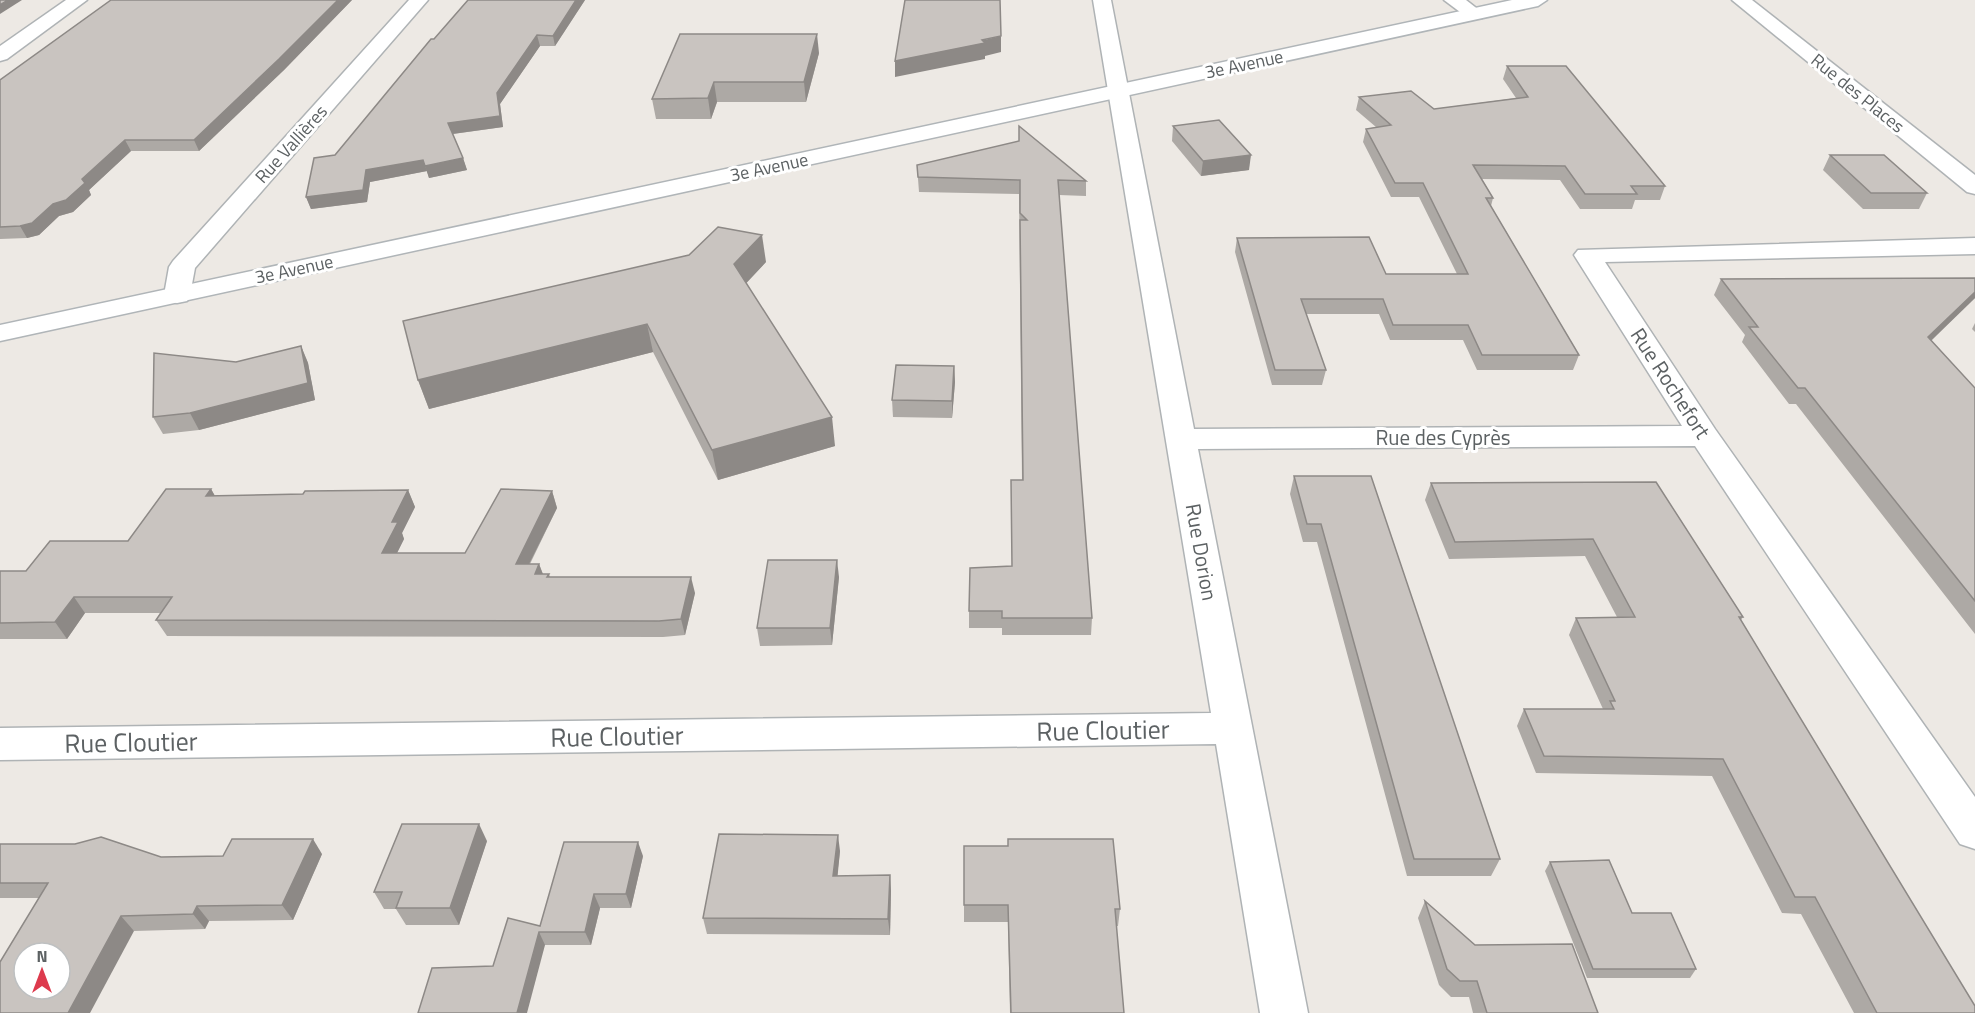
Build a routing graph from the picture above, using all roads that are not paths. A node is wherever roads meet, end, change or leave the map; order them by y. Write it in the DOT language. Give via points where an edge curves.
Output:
graph roads {
  1 [pos="78,0"];
  2 [pos="419,0"];
  3 [pos="1102,0"];
  4 [pos="1453,0"];
  5 [pos="1538,0"];
  6 [pos="1742,0"];
  7 [pos="1475,14"];
  8 [pos="0,55"];
  9 [pos="1118,92"];
  10 [pos="1975,187"];
  11 [pos="1975,246"];
  12 [pos="177,295"];
  13 [pos="0,333"];
  14 [pos="1704,436"];
  15 [pos="1182,439"];
  16 [pos="1233,728"];
  17 [pos="0,744"];
  18 [pos="1975,831"];
  19 [pos="1284,1013"];
  1 -- 8 [label="street"];
  2 -- 12 [label="street, Rue Vallières" via="182,267"];
  3 -- 9 [label="street, Rue Dorion"];
  4 -- 7 [label="street"];
  5 -- 7 [label="street, 3e Avenue"];
  6 -- 10 [label="street, Rue des Places"];
  7 -- 9 [label="street, 3e Avenue"];
  9 -- 12 [label="street, 3e Avenue"];
  9 -- 15 [label="street, Rue Dorion"];
  11 -- 14 [label="street, Rue Rochefort" via="1587,255"];
  12 -- 13 [label="street, 3e Avenue"];
  14 -- 15 [label="street, Rue des Cyprès"];
  14 -- 18 [label="street, Rue Rochefort"];
  15 -- 16 [label="street, Rue Dorion"];
  16 -- 17 [label="street, Rue Cloutier"];
  16 -- 19 [label="street, Rue Dorion"];
}
